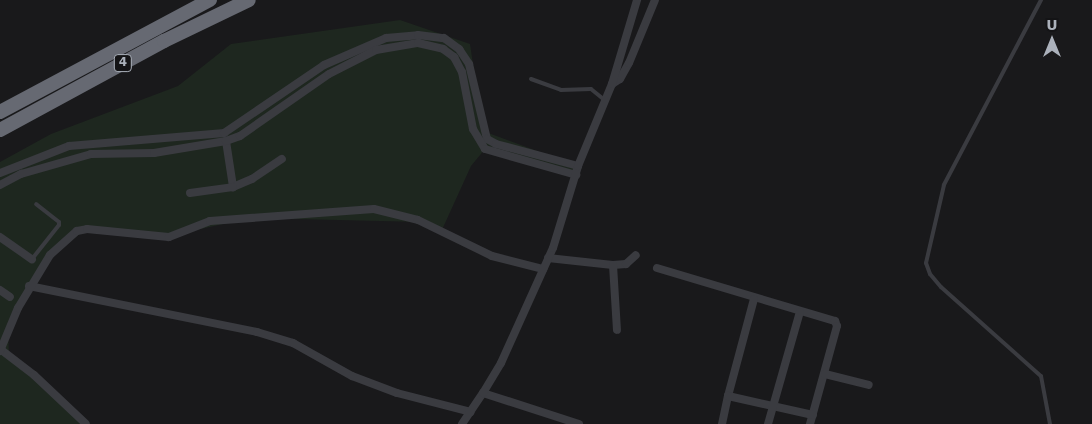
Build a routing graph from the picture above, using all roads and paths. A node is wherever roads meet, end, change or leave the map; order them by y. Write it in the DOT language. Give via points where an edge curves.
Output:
graph roads {
  1 [pos="210,0"];
  2 [pos="249,0"];
  3 [pos="637,0"];
  4 [pos="655,0"];
  5 [pos="1041,0"];
  6 [pos="531,79"];
  7 [pos="612,84"];
  8 [pos="606,101"];
  9 [pos="0,112"];
  10 [pos="0,130"];
  11 [pos="226,141"];
  12 [pos="496,144"];
  13 [pos="494,153"];
  14 [pos="282,159"];
  15 [pos="578,166"];
  16 [pos="0,173"];
  17 [pos="576,175"];
  18 [pos="0,185"];
  19 [pos="233,187"];
  20 [pos="190,193"];
  21 [pos="36,204"];
  22 [pos="0,237"];
  23 [pos="636,254"];
  24 [pos="548,258"];
  25 [pos="32,259"];
  26 [pos="613,265"];
  27 [pos="543,268"];
  28 [pos="657,268"];
  29 [pos="29,286"];
  30 [pos="0,290"];
  31 [pos="10,297"];
  32 [pos="754,299"];
  33 [pos="800,312"];
  34 [pos="617,330"];
  35 [pos="0,350"];
  36 [pos="825,374"];
  37 [pos="868,385"];
  38 [pos="482,394"];
  39 [pos="728,396"];
  40 [pos="773,406"];
  41 [pos="471,412"];
  42 [pos="813,416"];
  43 [pos="86,424"];
  44 [pos="462,424"];
  45 [pos="579,424"];
  46 [pos="722,424"];
  47 [pos="768,424"];
  48 [pos="810,424"];
  49 [pos="1050,424"];
  1 -- 9 [label="highway, 4"];
  2 -- 10 [label="highway, 4" via="164,40"];
  3 -- 7 [label="street"];
  4 -- 7 [label="street" via="629,63 620,79"];
  5 -- 49 [label="lane" via="944,185 926,263 941,287 1041,376"];
  6 -- 8 [label="lane" via="561,90 590,89"];
  7 -- 8 [label="street"];
  8 -- 15 [label="street"];
  11 -- 13 [label="street" via="240,136 329,74 376,50 418,42 443,49 454,57 462,72 473,129 480,144"];
  11 -- 18 [label="street" via="154,153 91,154 21,174"];
  11 -- 19 [label="street"];
  12 -- 13 [label="street"];
  12 -- 15 [label="street"];
  12 -- 16 [label="street" via="487,139 482,129 469,64 460,49 444,38 397,36 373,43 324,66 224,133 69,146"];
  13 -- 17 [label="street"];
  14 -- 19 [label="street"];
  15 -- 17 [label="street"];
  17 -- 24 [label="street"];
  19 -- 20 [label="street"];
  21 -- 25 [label="lane" via="59,225"];
  22 -- 25 [label="street"];
  23 -- 26 [label="street" via="626,264"];
  24 -- 26 [label="street"];
  24 -- 27 [label="street"];
  26 -- 34 [label="street"];
  27 -- 29 [label="street" via="475,249 418,220 356,208 200,222 169,237 78,231 50,254"];
  27 -- 38 [label="street" via="501,363"];
  28 -- 32 [label="street"];
  29 -- 35 [label="street"];
  29 -- 41 [label="street" via="257,332 292,343 352,376 397,394"];
  30 -- 31 [label="street"];
  32 -- 33 [label="street"];
  32 -- 39 [label="street"];
  33 -- 36 [label="street" via="837,323"];
  33 -- 40 [label="street"];
  35 -- 43 [label="street" via="34,375"];
  36 -- 37 [label="street"];
  36 -- 42 [label="street"];
  38 -- 41 [label="street"];
  38 -- 45 [label="street"];
  39 -- 40 [label="street"];
  39 -- 46 [label="street"];
  40 -- 42 [label="street"];
  40 -- 47 [label="street"];
  41 -- 44 [label="street"];
  42 -- 48 [label="street"];
}
